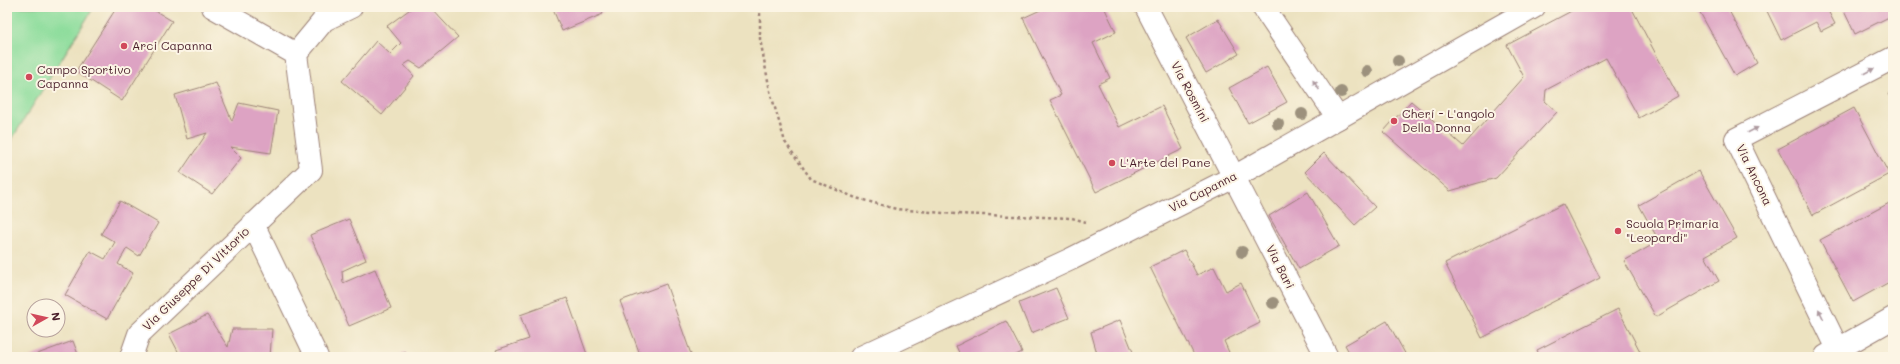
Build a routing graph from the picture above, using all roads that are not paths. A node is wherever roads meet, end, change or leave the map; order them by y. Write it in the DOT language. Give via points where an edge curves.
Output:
graph roads {
  1 [pos="213,7"];
  2 [pos="351,7"];
  3 [pos="1146,7"];
  4 [pos="1263,7"];
  5 [pos="1534,7"];
  6 [pos="325,14"];
  7 [pos="296,54"];
  8 [pos="1893,58"];
  9 [pos="1338,118"];
  10 [pos="1234,176"];
  11 [pos="253,224"];
  12 [pos="1893,318"];
  13 [pos="1834,354"];
  14 [pos="131,357"];
  15 [pos="317,357"];
  16 [pos="861,357"];
  17 [pos="1327,357"];
  1 -- 7 [label="street"];
  2 -- 6 [label="street"];
  3 -- 10 [label="street, Via Rosmini"];
  9 -- 4 [label="street, one-way"];
  5 -- 9 [label="street, Via Capanna"];
  6 -- 7 [label="street"];
  7 -- 11 [label="street, Via Giuseppe Di Vittorio" via="311,170"];
  13 -- 8 [label="street, Via Ancona, one-way" via="1736,139"];
  9 -- 10 [label="street, Via Capanna"];
  10 -- 16 [label="street, Via Capanna" via="1071,260"];
  10 -- 17 [label="street, Via Bari"];
  11 -- 14 [label="street, Via Giuseppe Di Vittorio" via="139,334"];
  11 -- 15 [label="street, Via Giuseppe Di Vittorio"];
  12 -- 13 [label="street"];
}
